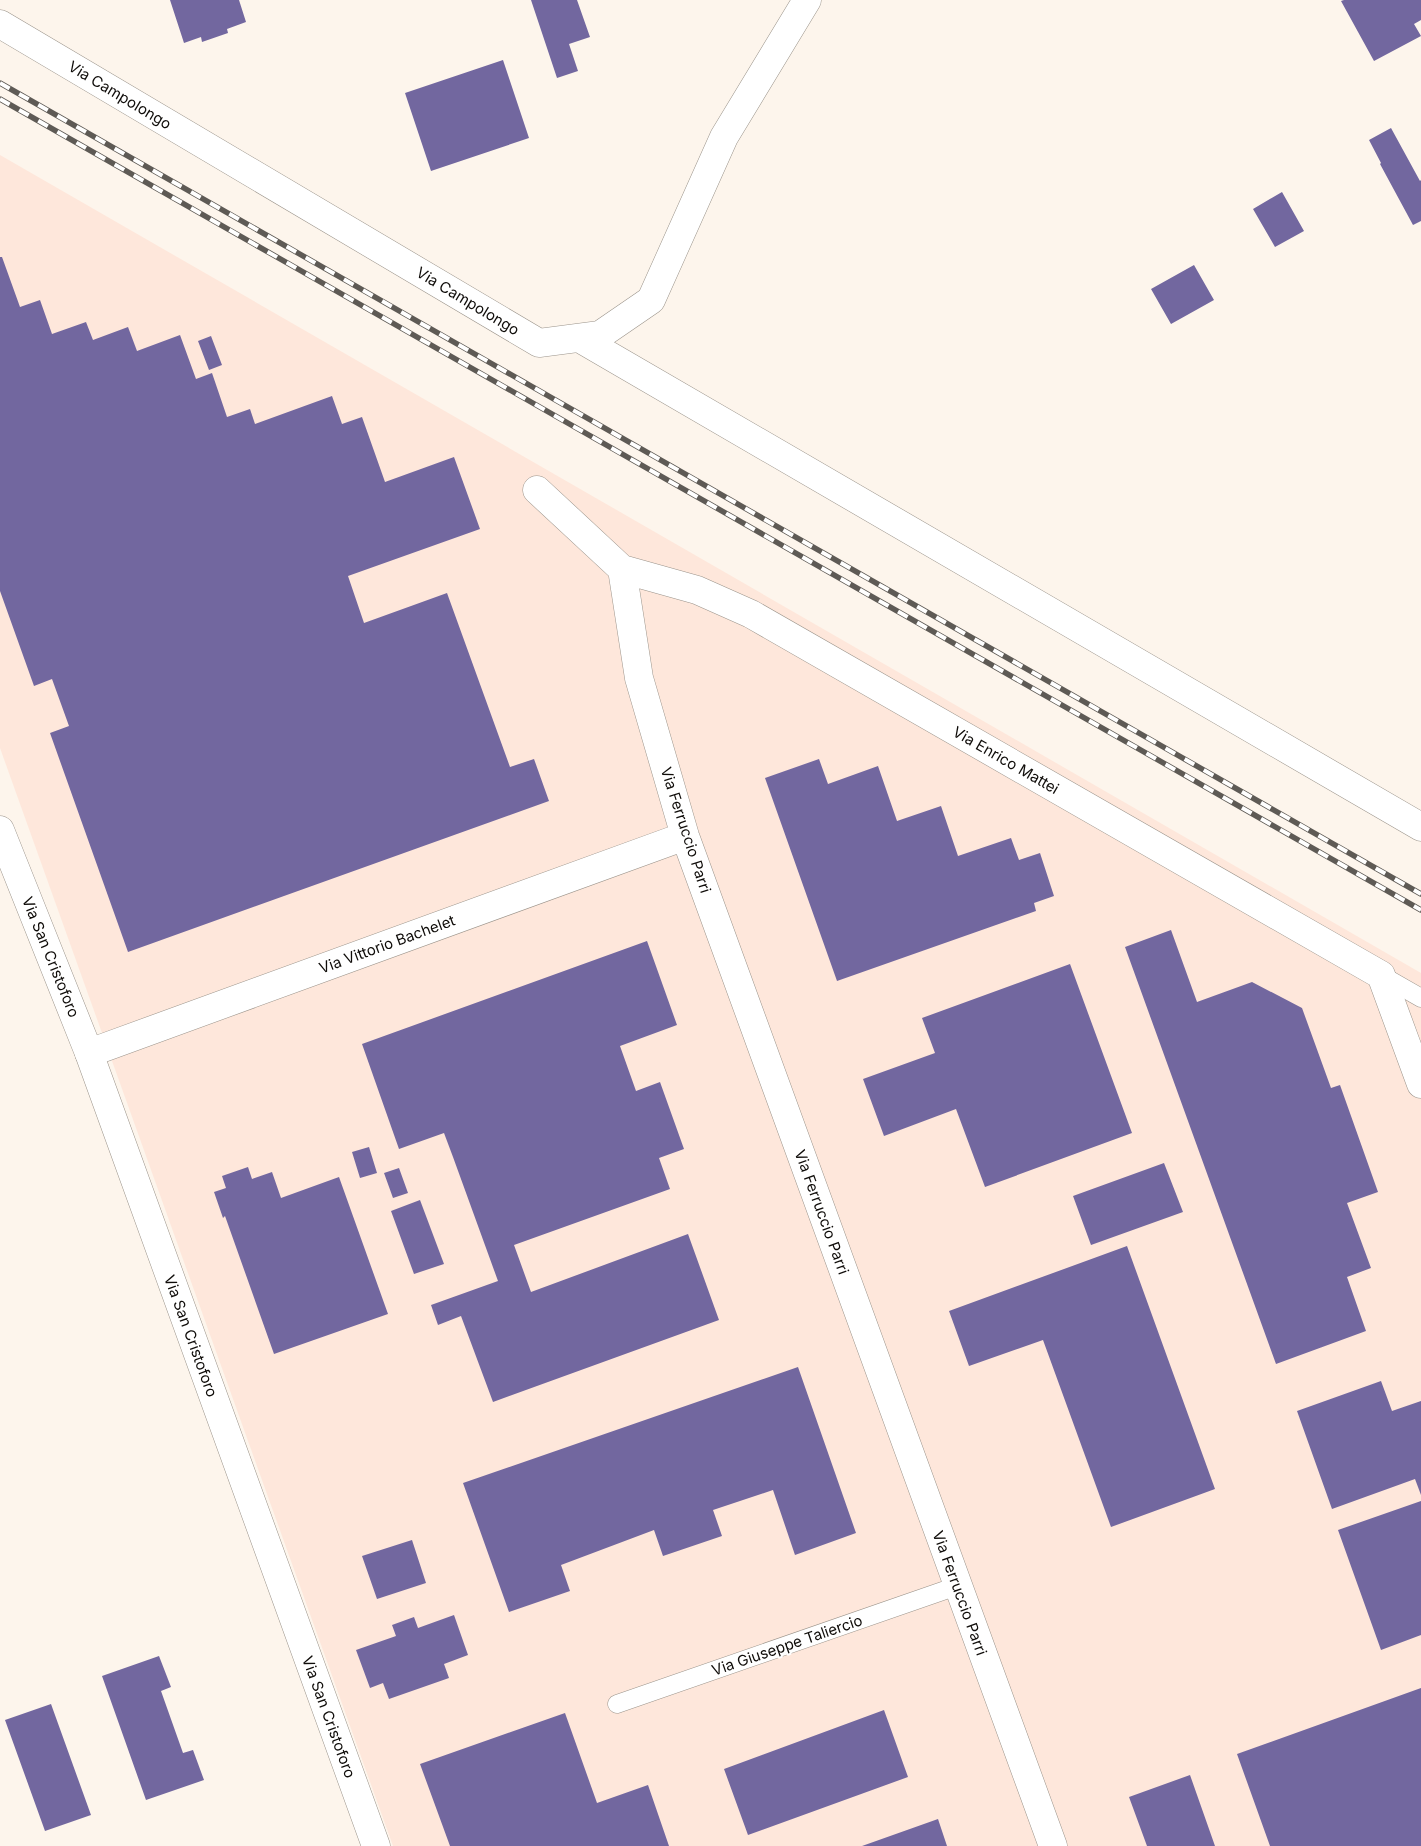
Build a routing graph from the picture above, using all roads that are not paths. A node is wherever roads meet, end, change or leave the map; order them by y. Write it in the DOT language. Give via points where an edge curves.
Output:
graph roads {
  1 [pos="807,0"];
  2 [pos="0,24"];
  3 [pos="579,338"];
  4 [pos="537,490"];
  5 [pos="622,569"];
  6 [pos="1421,827"];
  7 [pos="0,830"];
  8 [pos="686,836"];
  9 [pos="1381,975"];
  10 [pos="1421,998"];
  11 [pos="89,1053"];
  12 [pos="1421,1084"];
  13 [pos="957,1586"];
  14 [pos="617,1704"];
  15 [pos="376,1846"];
  16 [pos="1053,1846"];
  1 -- 3 [label="street, Via Campolongo" via="724,137 651,300 600,335"];
  2 -- 3 [label="street, Via Campolongo" via="539,343"];
  3 -- 6 [label="street"];
  4 -- 5 [label="street, Via Enrico Mattei"];
  5 -- 8 [label="street, Via Ferruccio Parri" via="639,678"];
  5 -- 9 [label="street, Via Enrico Mattei" via="697,590 751,614"];
  7 -- 11 [label="street, Via San Cristoforo"];
  8 -- 11 [label="street, Via Vittorio Bachelet"];
  8 -- 13 [label="street, Via Ferruccio Parri"];
  9 -- 10 [label="lane"];
  9 -- 12 [label="street"];
  11 -- 15 [label="street, Via San Cristoforo"];
  13 -- 14 [label="lane, Via Giuseppe Taliercio"];
  13 -- 16 [label="street, Via Ferruccio Parri"];
}
